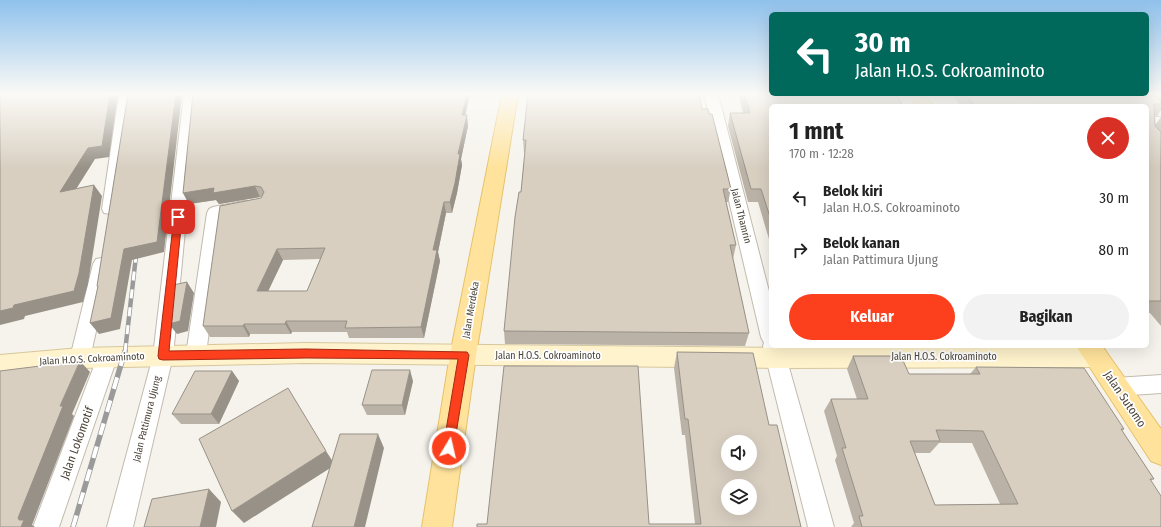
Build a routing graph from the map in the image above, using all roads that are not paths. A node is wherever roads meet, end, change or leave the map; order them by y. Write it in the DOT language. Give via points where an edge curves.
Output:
graph roads {
  1 [pos="124,119"];
  2 [pos="188,119"];
  3 [pos="506,119"];
  4 [pos="716,119"];
  5 [pos="1161,121"];
  6 [pos="1149,128"];
  7 [pos="260,203"];
  8 [pos="108,222"];
  9 [pos="104,246"];
  10 [pos="769,327"];
  11 [pos="769,347"];
  12 [pos="774,348"];
  13 [pos="854,348"];
  14 [pos="1092,351"];
  15 [pos="196,355"];
  16 [pos="463,355"];
  17 [pos="163,356"];
  18 [pos="80,358"];
  19 [pos="107,358"];
  20 [pos="0,366"];
  21 [pos="1161,384"];
  22 [pos="1116,387"];
  23 [pos="1161,452"];
  24 [pos="46,527"];
  25 [pos="120,527"];
  26 [pos="437,527"];
  27 [pos="821,527"];
  1 -- 8 [label="street"];
  2 -- 17 [label="street, Jalan Pattimura Ujung"];
  3 -- 16 [label="main road, Jalan Merdeka"];
  4 -- 10 [label="street, Jalan Thamrin"];
  5 -- 6 [label="street"];
  7 -- 15 [label="street" via="216,212"];
  9 -- 18 [label="street" via="98,284"];
  11 -- 16 [label="street, Jalan H.O.S. Cokroaminoto"];
  12 -- 27 [label="street, Jalan Thamrin"];
  13 -- 14 [label="street, Jalan H.O.S. Cokroaminoto"];
  14 -- 22 [label="main road, Jalan Sutomo"];
  15 -- 16 [label="street, Jalan H.O.S. Cokroaminoto"];
  15 -- 17 [label="street, Jalan H.O.S. Cokroaminoto"];
  16 -- 26 [label="main road, Jalan Merdeka"];
  17 -- 19 [label="street, Jalan H.O.S. Cokroaminoto"];
  17 -- 25 [label="street, Jalan Pattimura Ujung"];
  18 -- 19 [label="street, Jalan H.O.S. Cokroaminoto"];
  18 -- 20 [label="street, Jalan H.O.S. Cokroaminoto"];
  19 -- 24 [label="street, Jalan Lokomotif"];
  21 -- 22 [label="street"];
  22 -- 23 [label="main road, Jalan Sutomo"];
}
